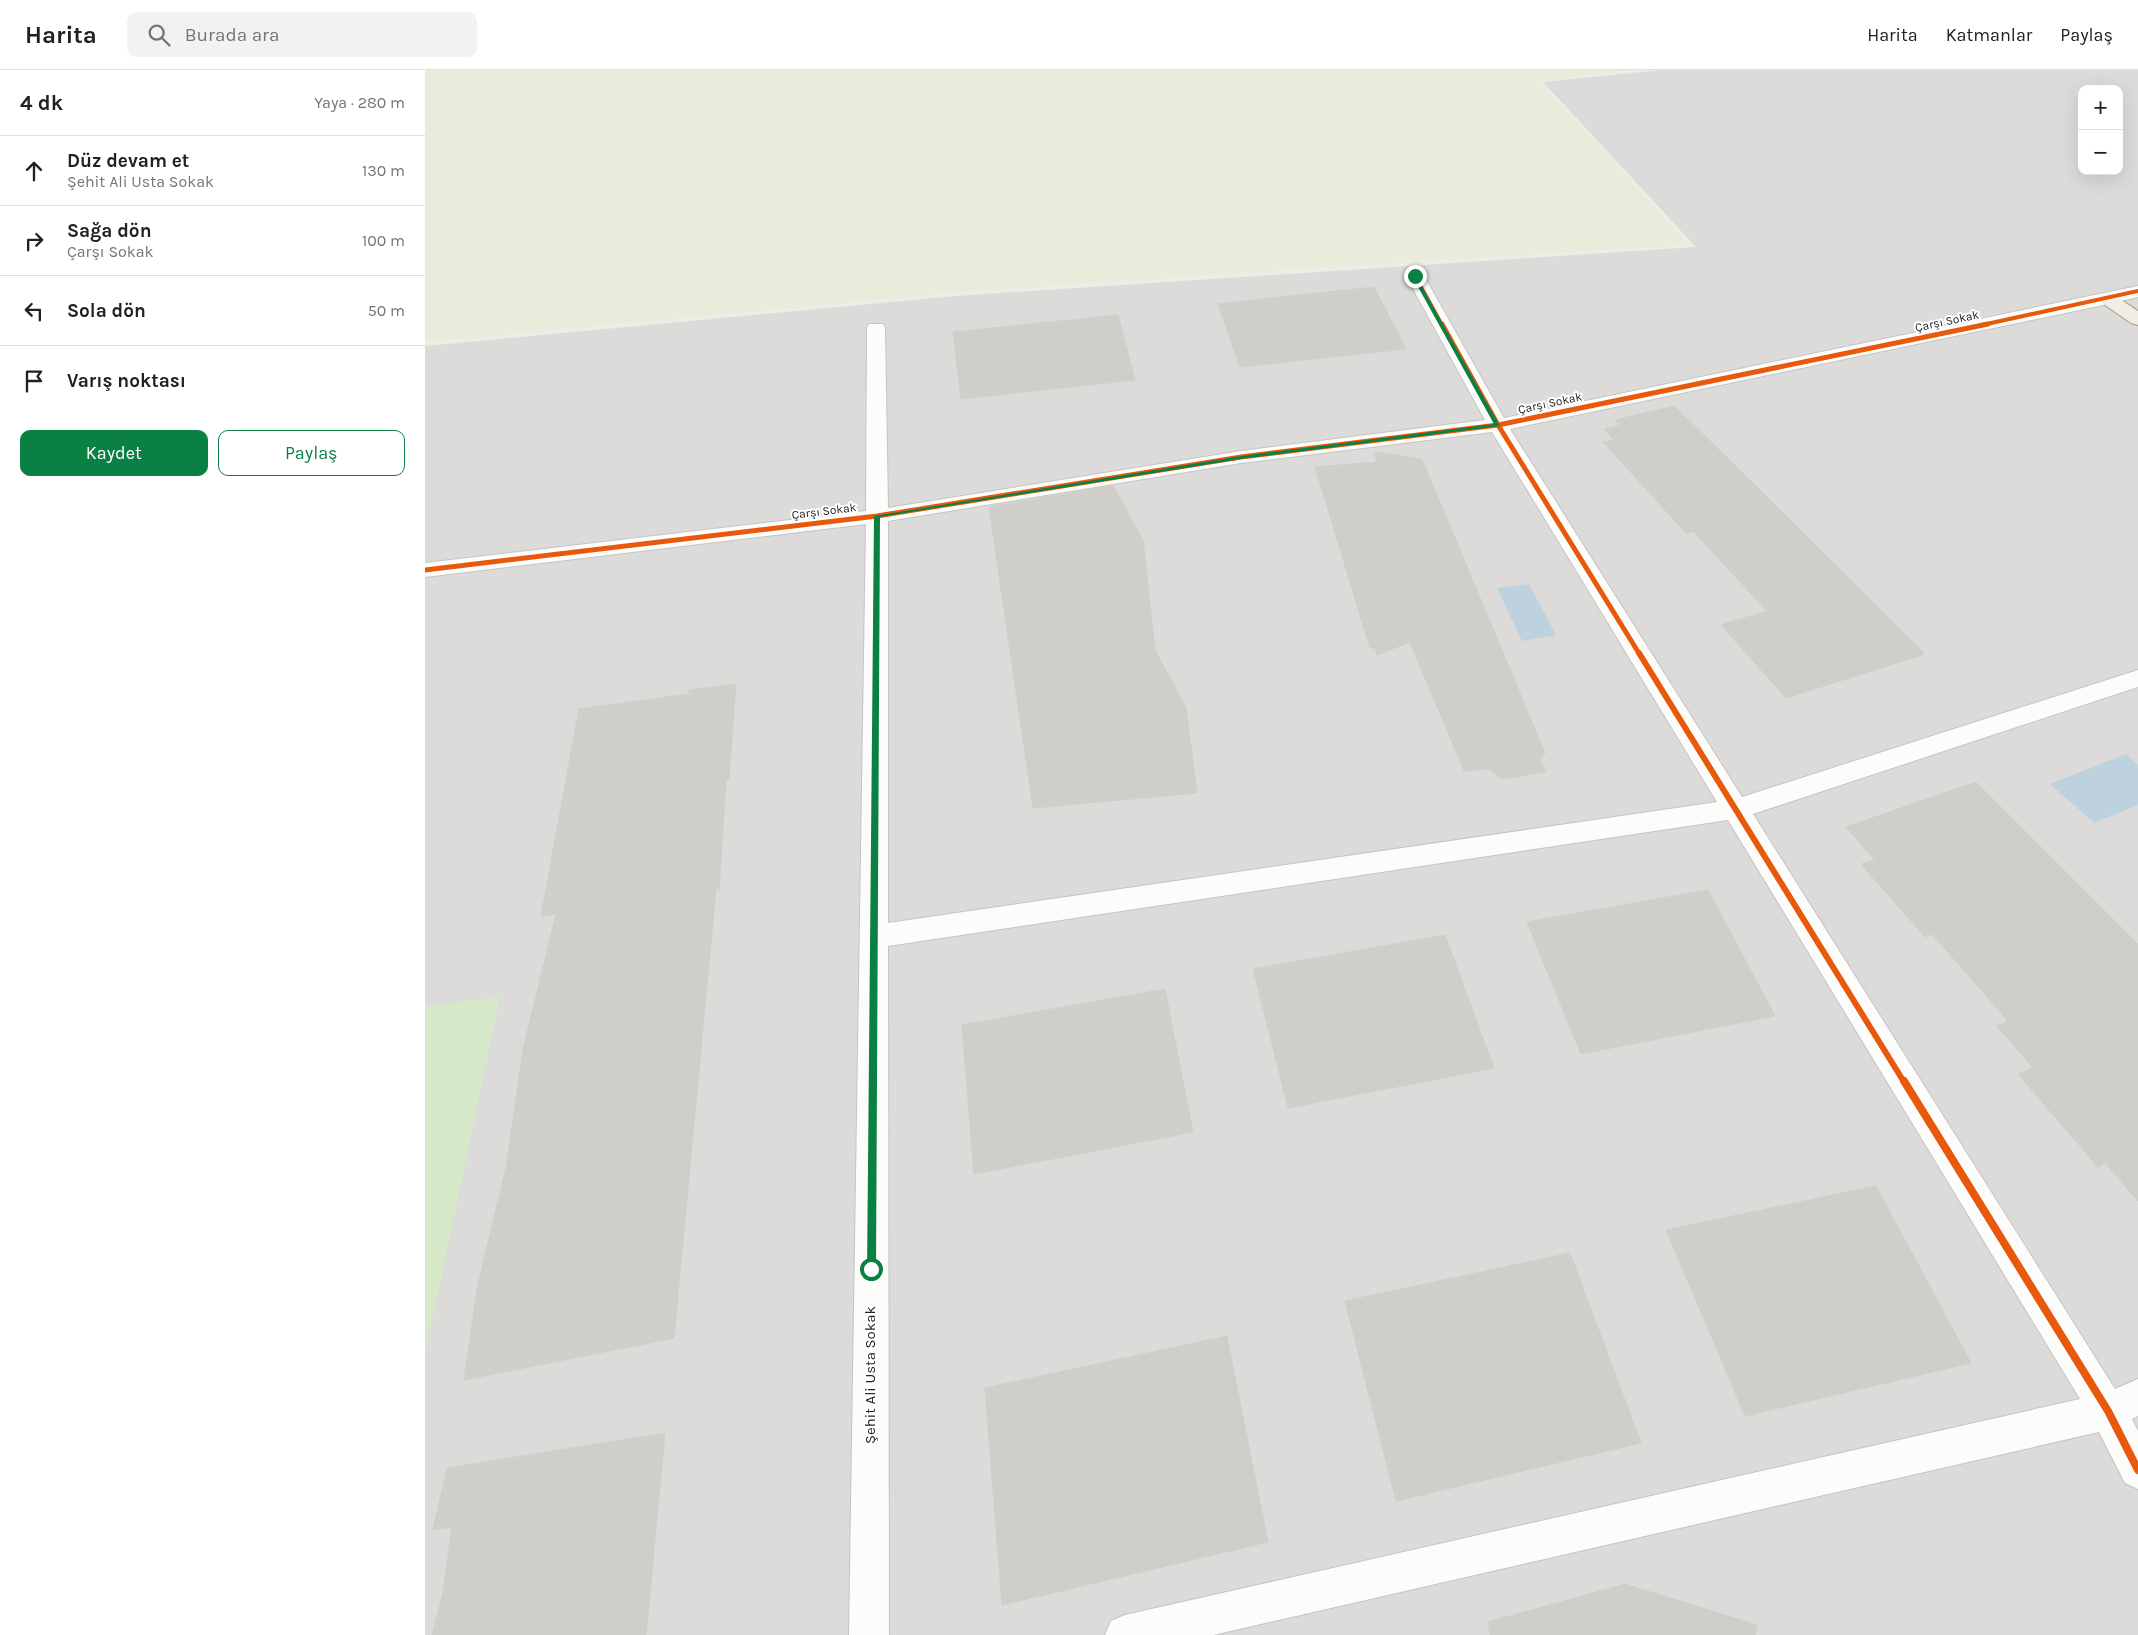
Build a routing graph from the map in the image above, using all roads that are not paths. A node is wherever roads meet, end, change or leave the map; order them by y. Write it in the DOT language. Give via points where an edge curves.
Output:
graph roads {
  1 [pos="1415,276"];
  2 [pos="2138,291"];
  3 [pos="2108,300"];
  4 [pos="2138,320"];
  5 [pos="876,328"];
  6 [pos="1498,425"];
  7 [pos="877,516"];
  8 [pos="425,570"];
  9 [pos="2138,678"];
  10 [pos="1736,809"];
  11 [pos="873,937"];
  12 [pos="2123,1404"];
  13 [pos="2138,1470"];
  14 [pos="869,1635"];
  15 [pos="1125,1635"];
  1 -- 6 [label="street"];
  2 -- 3 [label="street, Çarşı Sokak"];
  3 -- 4 [label="main road"];
  3 -- 6 [label="street, Çarşı Sokak"];
  5 -- 7 [label="street, Şehit Ali Usta Sokak"];
  6 -- 7 [label="street, Çarşı Sokak" via="1241,457"];
  6 -- 10 [label="street"];
  7 -- 8 [label="street, Çarşı Sokak"];
  7 -- 11 [label="street, Şehit Ali Usta Sokak"];
  9 -- 10 [label="street"];
  10 -- 11 [label="street"];
  10 -- 12 [label="street"];
  11 -- 14 [label="street, Şehit Ali Usta Sokak"];
  12 -- 13 [label="street"];
  12 -- 15 [label="street"];
}
